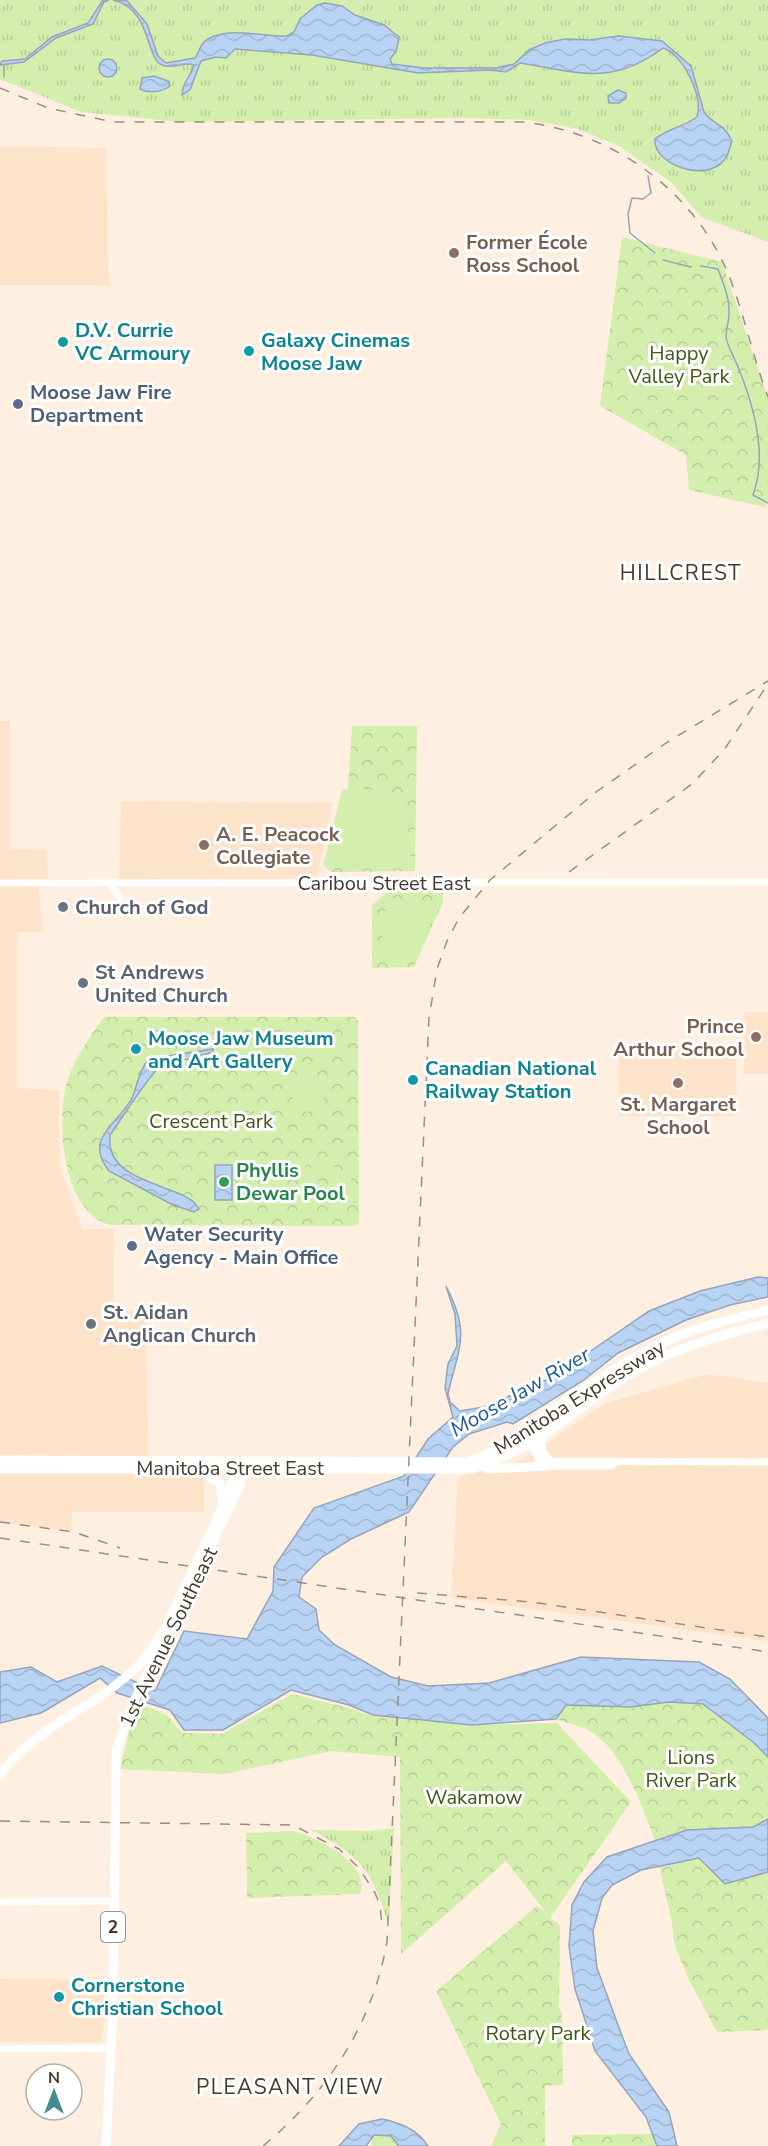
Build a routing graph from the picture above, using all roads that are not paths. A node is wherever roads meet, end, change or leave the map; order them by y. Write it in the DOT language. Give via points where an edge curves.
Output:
graph roads {
  1 [pos="768,882"];
  2 [pos="0,883"];
  3 [pos="110,884"];
  4 [pos="120,898"];
  5 [pos="768,1310"];
  6 [pos="768,1323"];
  7 [pos="524,1430"];
  8 [pos="545,1434"];
  9 [pos="531,1443"];
  10 [pos="542,1454"];
  11 [pos="0,1460"];
  12 [pos="768,1462"];
  13 [pos="615,1463"];
  14 [pos="241,1465"];
  15 [pos="395,1466"];
  16 [pos="459,1466"];
  17 [pos="548,1466"];
  18 [pos="193,1468"];
  19 [pos="266,1468"];
  20 [pos="0,1469"];
  21 [pos="470,1469"];
  22 [pos="241,1481"];
  23 [pos="220,1509"];
  24 [pos="0,1775"];
  25 [pos="113,1901"];
  26 [pos="0,1902"];
  27 [pos="111,2048"];
  28 [pos="0,2049"];
  29 [pos="106,2146"];
  1 -- 3 [label="street, Caribou Street East"];
  2 -- 3 [label="street, Caribou Street East"];
  3 -- 4 [label="street"];
  5 -- 7 [label="main road, Manitoba Expressway" via="663,1343"];
  6 -- 8 [label="main road, Manitoba Expressway" via="668,1354 637,1370"];
  7 -- 9 [label="street"];
  7 -- 16 [label="main road, Manitoba Expressway" via="491,1453"];
  8 -- 9 [label="main road, Manitoba Expressway"];
  8 -- 10 [label="main road"];
  9 -- 10 [label="street"];
  9 -- 17 [label="street" via="539,1460"];
  9 -- 21 [label="main road, Manitoba Expressway" via="496,1462"];
  10 -- 13 [label="street" via="551,1461"];
  11 -- 14 [label="main road, Manitoba Street East"];
  12 -- 13 [label="street"];
  13 -- 17 [label="street"];
  14 -- 15 [label="main road, Manitoba Street East"];
  14 -- 18 [label="main road, Manitoba Street East"];
  14 -- 19 [label="main road, Manitoba Street East"];
  14 -- 22 [label="main road, 1st Avenue Southeast / 2"];
  14 -- 23 [label="main road, 1st Avenue Southeast"];
  15 -- 16 [label="main road, Manitoba Street East"];
  15 -- 19 [label="main road, Manitoba Street East"];
  16 -- 21 [label="main road, Manitoba Expressway"];
  17 -- 21 [label="main road"];
  18 -- 20 [label="main road, Manitoba Street East"];
  18 -- 23 [label="main road" via="220,1482"];
  19 -- 22 [label="main road"];
  22 -- 25 [label="main road, 1st Avenue Southeast / 2" via="130,1709 116,1757"];
  23 -- 24 [label="main road, 1st Avenue Southeast" via="167,1625 152,1649 129,1674 30,1743"];
  25 -- 26 [label="street"];
  25 -- 27 [label="main road, 1st Avenue Southeast / 2"];
  27 -- 28 [label="street"];
  27 -- 29 [label="main road, 1st Avenue Southeast / 2"];
}
